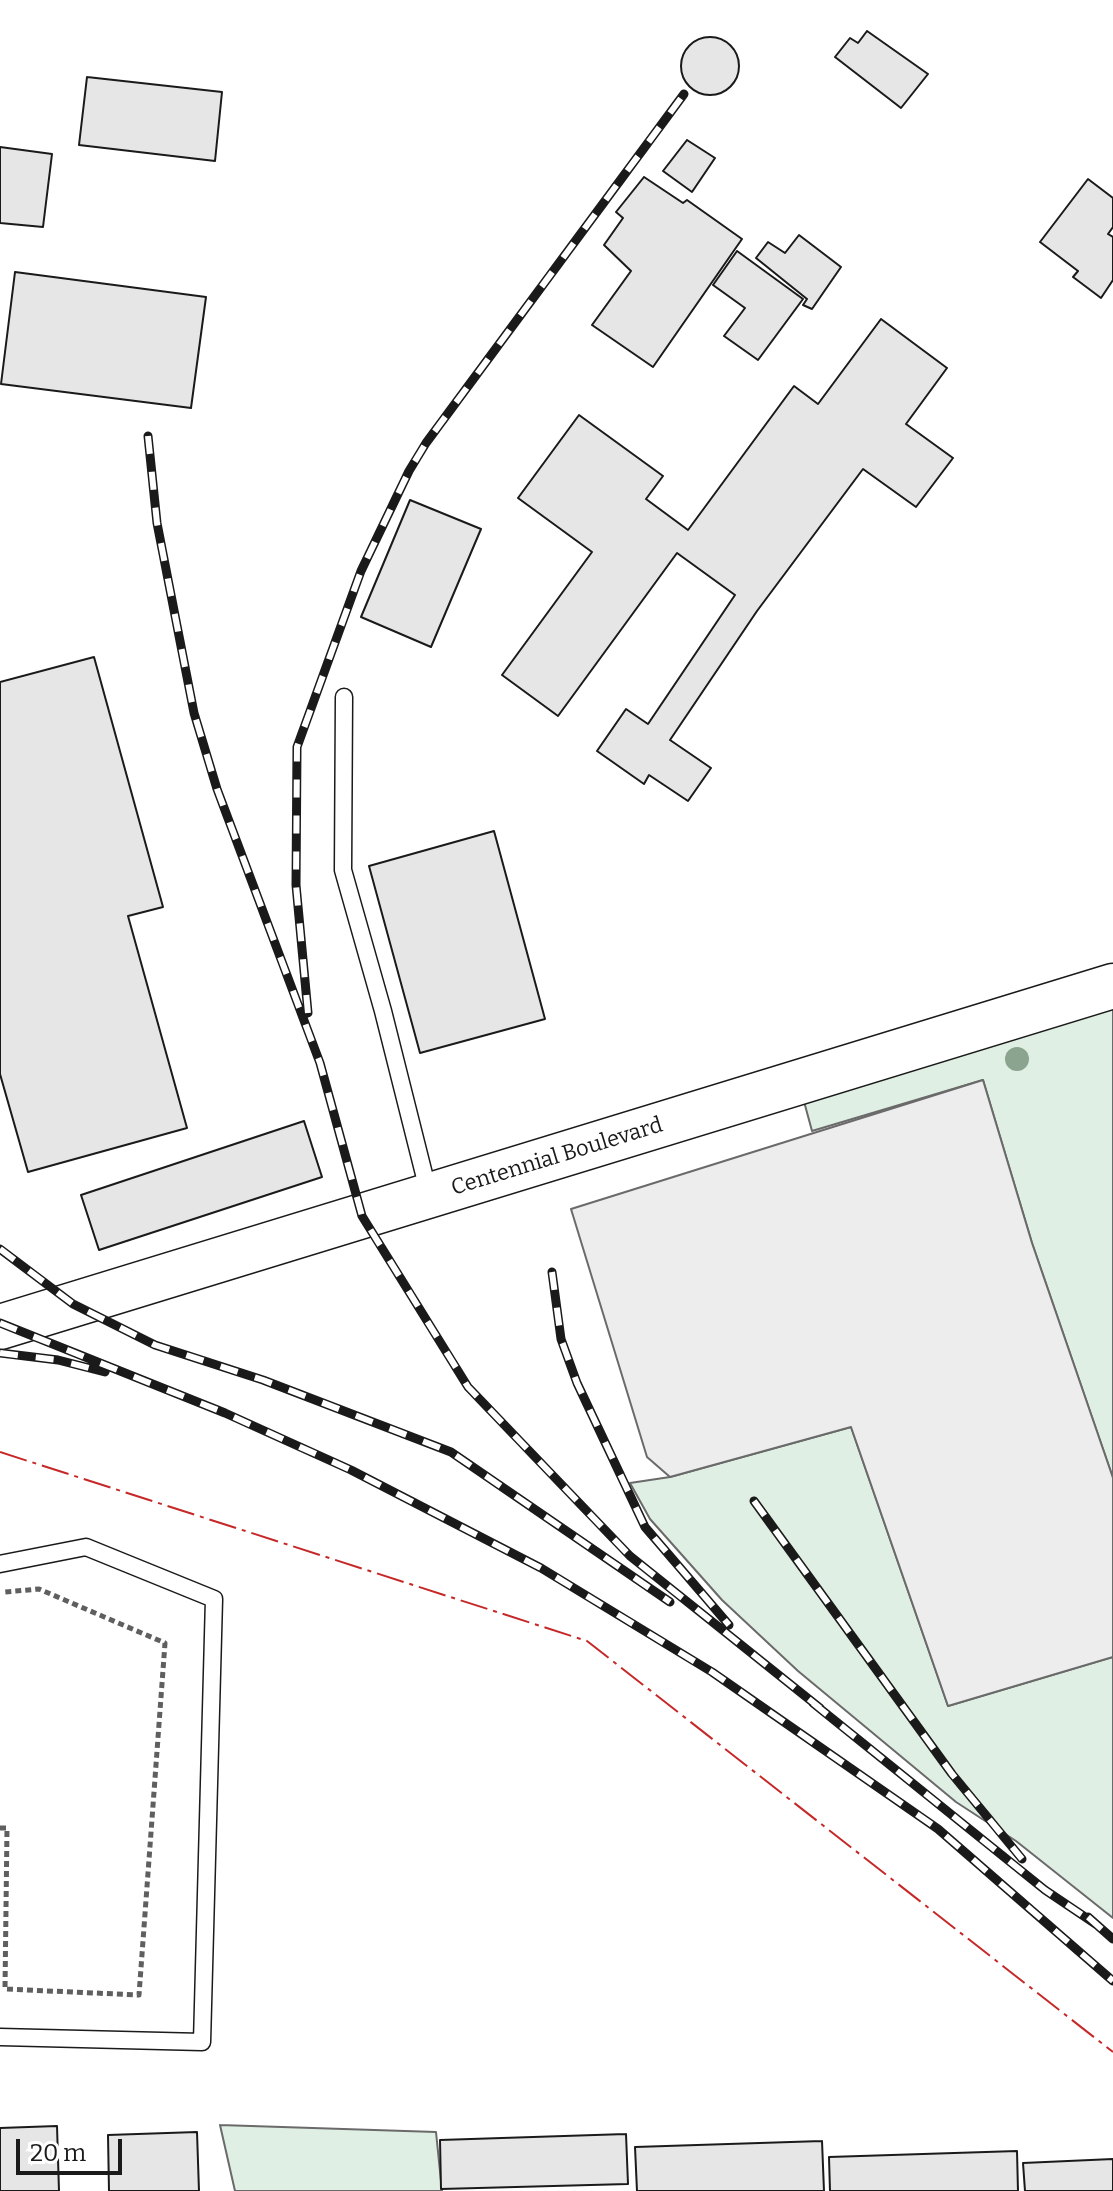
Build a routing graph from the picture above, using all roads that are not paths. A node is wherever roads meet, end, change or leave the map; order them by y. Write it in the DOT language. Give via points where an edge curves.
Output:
graph roads {
  1 [pos="344,697"];
  2 [pos="1113,986"];
  3 [pos="429,1196"];
  4 [pos="0,1327"];
  5 [pos="0,1564"];
  6 [pos="0,2037"];
  1 -- 3 [label="lane" via="343,870"];
  2 -- 3 [label="main road, Centennial Boulevard"];
  3 -- 4 [label="main road, Centennial Boulevard"];
  5 -- 6 [label="lane" via="86,1547 214,1599 202,2042"];
}
